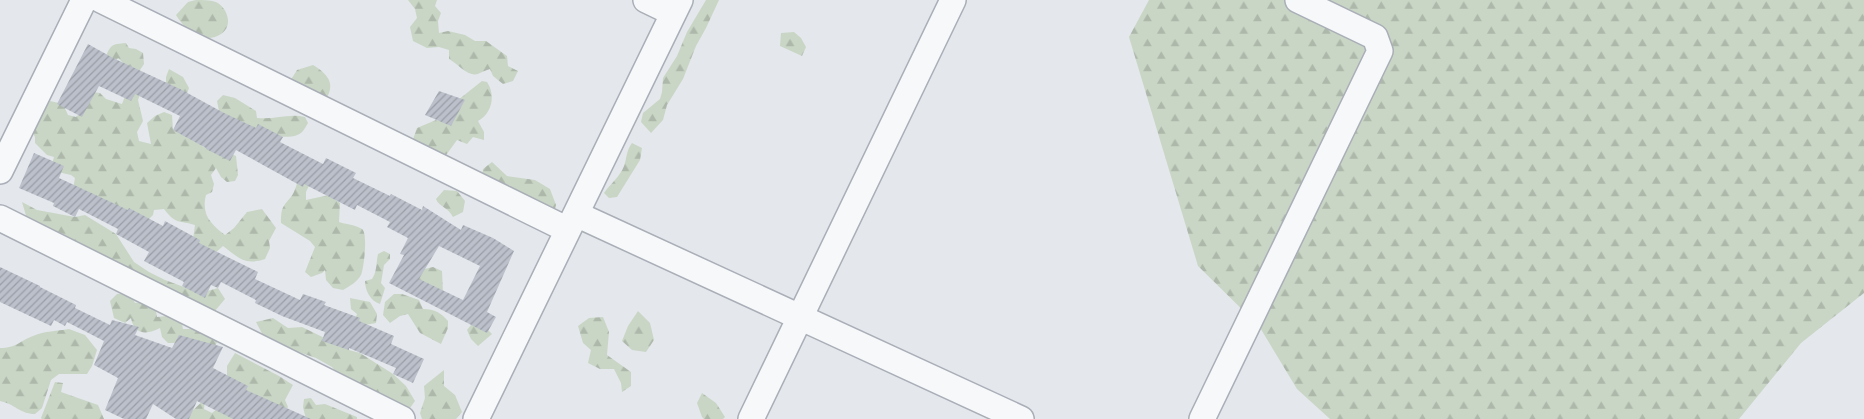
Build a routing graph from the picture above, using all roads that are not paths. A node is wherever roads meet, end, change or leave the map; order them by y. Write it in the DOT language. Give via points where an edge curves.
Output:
graph roads {
  1 [pos="84,0"];
  2 [pos="101,0"];
  3 [pos="646,0"];
  4 [pos="953,0"];
  5 [pos="1298,0"];
  6 [pos="676,6"];
  7 [pos="0,171"];
  8 [pos="0,218"];
  9 [pos="572,222"];
  10 [pos="800,317"];
  11 [pos="402,419"];
  12 [pos="476,419"];
  13 [pos="750,419"];
  14 [pos="1021,419"];
  15 [pos="1202,419"];
  1 -- 7 [label="street"];
  2 -- 9 [label="street"];
  3 -- 6 [label="street"];
  4 -- 10 [label="street"];
  5 -- 15 [label="street" via="1375,37 1380,51"];
  6 -- 9 [label="street"];
  8 -- 11 [label="street"];
  9 -- 10 [label="street"];
  9 -- 12 [label="street"];
  10 -- 13 [label="street"];
  10 -- 14 [label="street"];
}
